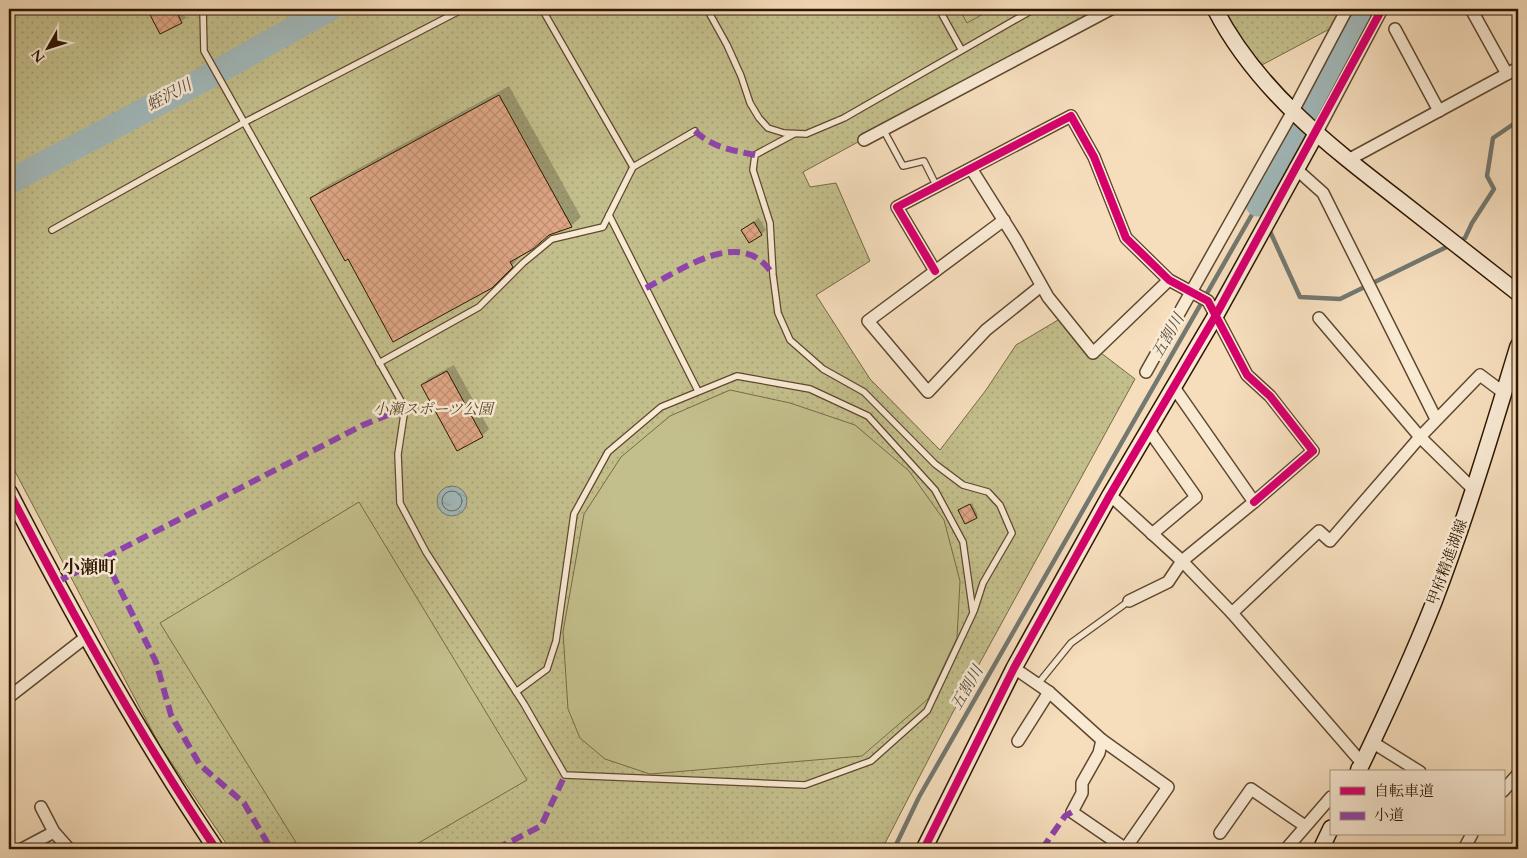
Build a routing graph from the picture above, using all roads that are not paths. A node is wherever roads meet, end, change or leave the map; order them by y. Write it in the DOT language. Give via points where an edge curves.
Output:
graph roads {
  1 [pos="203,9"];
  2 [pos="463,9"];
  3 [pos="542,9"];
  4 [pos="707,9"];
  5 [pos="939,9"];
  6 [pos="1034,9"];
  7 [pos="1111,9"];
  8 [pos="1215,9"];
  9 [pos="1347,9"];
  10 [pos="1382,9"];
  11 [pos="1471,9"];
  12 [pos="1395,28"];
  13 [pos="961,49"];
  14 [pos="1518,68"];
  15 [pos="1507,74"];
  16 [pos="1439,111"];
  17 [pos="1295,113"];
  18 [pos="243,124"];
  19 [pos="1314,130"];
  20 [pos="695,131"];
  21 [pos="884,131"];
  22 [pos="794,134"];
  23 [pos="864,140"];
  24 [pos="1348,160"];
  25 [pos="633,168"];
  26 [pos="1295,168"];
  27 [pos="972,170"];
  28 [pos="937,187"];
  29 [pos="609,215"];
  30 [pos="1004,220"];
  31 [pos="52,230"];
  32 [pos="935,271"];
  33 [pos="1169,280"];
  34 [pos="1041,286"];
  35 [pos="1194,293"];
  36 [pos="1518,293"];
  37 [pos="1216,315"];
  38 [pos="1320,318"];
  39 [pos="1518,346"];
  40 [pos="379,363"];
  41 [pos="1146,372"];
  42 [pos="1173,386"];
  43 [pos="698,392"];
  44 [pos="1504,393"];
  45 [pos="1436,419"];
  46 [pos="1148,430"];
  47 [pos="1420,437"];
  48 [pos="1473,489"];
  49 [pos="9,492"];
  50 [pos="1110,495"];
  51 [pos="1254,502"];
  52 [pos="1152,534"];
  53 [pos="1182,561"];
  54 [pos="1129,601"];
  55 [pos="973,613"];
  56 [pos="1232,613"];
  57 [pos="86,637"];
  58 [pos="1014,668"];
  59 [pos="1036,685"];
  60 [pos="516,692"];
  61 [pos="1048,692"];
  62 [pos="9,697"];
  63 [pos="1102,740"];
  64 [pos="1018,741"];
  65 [pos="1372,742"];
  66 [pos="1358,769"];
  67 [pos="1417,770"];
  68 [pos="1518,774"];
  69 [pos="1504,791"];
  70 [pos="1330,798"];
  71 [pos="41,807"];
  72 [pos="1305,826"];
  73 [pos="1330,830"];
  74 [pos="54,832"];
  75 [pos="1220,833"];
  76 [pos="1471,836"];
  77 [pos="22,849"];
  78 [pos="69,849"];
  79 [pos="216,849"];
  80 [pos="924,849"];
  81 [pos="1125,849"];
  82 [pos="1286,849"];
  83 [pos="1321,849"];
  84 [pos="1464,849"];
  1 -- 18 [label="lane" via="204,51"];
  2 -- 18 [label="lane"];
  3 -- 25 [label="lane"];
  4 -- 22 [label="lane" via="727,45 759,118 768,128"];
  5 -- 13 [label="lane"];
  6 -- 13 [label="lane"];
  7 -- 21 [label="street"];
  8 -- 17 [label="street" via="1241,54"];
  9 -- 17 [label="street"];
  10 -- 19 [label="street"];
  11 -- 15 [label="street"];
  12 -- 16 [label="street"];
  13 -- 22 [label="lane" via="844,118 806,134"];
  14 -- 15 [label="street"];
  15 -- 16 [label="street"];
  16 -- 24 [label="street"];
  17 -- 19 [label="street"];
  17 -- 35 [label="street"];
  18 -- 31 [label="lane"];
  18 -- 40 [label="lane"];
  19 -- 24 [label="street"];
  19 -- 26 [label="street"];
  20 -- 25 [label="lane"];
  21 -- 23 [label="street"];
  21 -- 28 [label="lane" via="903,166 924,161"];
  22 -- 55 [label="lane" via="755,155 752,170 770,223 778,313 790,340 824,369 864,392 935,464 962,485 988,492 1000,505 1012,533 983,583"];
  24 -- 36 [label="street"];
  25 -- 29 [label="lane"];
  26 -- 37 [label="street"];
  26 -- 45 [label="street" via="1323,193"];
  27 -- 28 [label="street"];
  27 -- 30 [label="street"];
  27 -- 33 [label="street" via="1072,116 1094,156 1126,238"];
  28 -- 32 [label="street" via="897,207"];
  29 -- 40 [label="lane" via="603,227 552,239 523,262 479,307"];
  29 -- 43 [label="lane"];
  30 -- 32 [label="street"];
  30 -- 34 [label="street"];
  32 -- 34 [label="street" via="868,321 928,392 986,330"];
  33 -- 34 [label="street" via="1093,353"];
  33 -- 35 [label="street"];
  35 -- 37 [label="street" via="1208,301"];
  35 -- 41 [label="street"];
  37 -- 42 [label="street"];
  37 -- 51 [label="street" via="1247,374 1270,396 1313,451"];
  38 -- 47 [label="street"];
  39 -- 44 [label="street, 甲府精進湖線"];
  40 -- 60 [label="lane" via="404,408 398,454 400,503 426,552"];
  42 -- 46 [label="street"];
  42 -- 51 [label="street"];
  43 -- 55 [label="lane" via="737,376 810,389 868,416 935,490 963,542"];
  43 -- 60 [label="lane" via="661,407 608,452 574,514 556,641 547,670"];
  44 -- 45 [label="street" via="1480,375"];
  44 -- 48 [label="street, 甲府精進湖線"];
  45 -- 47 [label="street"];
  46 -- 50 [label="street"];
  46 -- 52 [label="street" via="1196,497"];
  47 -- 48 [label="street"];
  47 -- 56 [label="street" via="1330,541 1319,532"];
  48 -- 65 [label="street, 甲府精進湖線" via="1434,601"];
  49 -- 57 [label="street"];
  50 -- 52 [label="street"];
  50 -- 58 [label="street"];
  51 -- 53 [label="street"];
  52 -- 53 [label="street"];
  53 -- 54 [label="street" via="1168,582"];
  53 -- 56 [label="street"];
  54 -- 59 [label="lane" via="1071,643"];
  55 -- 60 [label="lane" via="927,711 871,761 805,785 565,776"];
  56 -- 66 [label="street"];
  57 -- 62 [label="street"];
  57 -- 79 [label="street" via="171,783"];
  58 -- 59 [label="street"];
  58 -- 80 [label="street"];
  59 -- 61 [label="street"];
  61 -- 63 [label="street"];
  61 -- 64 [label="street"];
  63 -- 81 [label="street" via="1072,812"];
  63 -- 81 [label="street" via="1168,787"];
  65 -- 66 [label="street, 甲府精進湖線"];
  65 -- 67 [label="street"];
  68 -- 69 [label="street"];
  70 -- 72 [label="street"];
  71 -- 74 [label="street"];
  72 -- 75 [label="street" via="1251,789"];
  72 -- 82 [label="street"];
  73 -- 83 [label="street"];
  74 -- 77 [label="street"];
  74 -- 78 [label="street"];
  76 -- 84 [label="street"];
}
